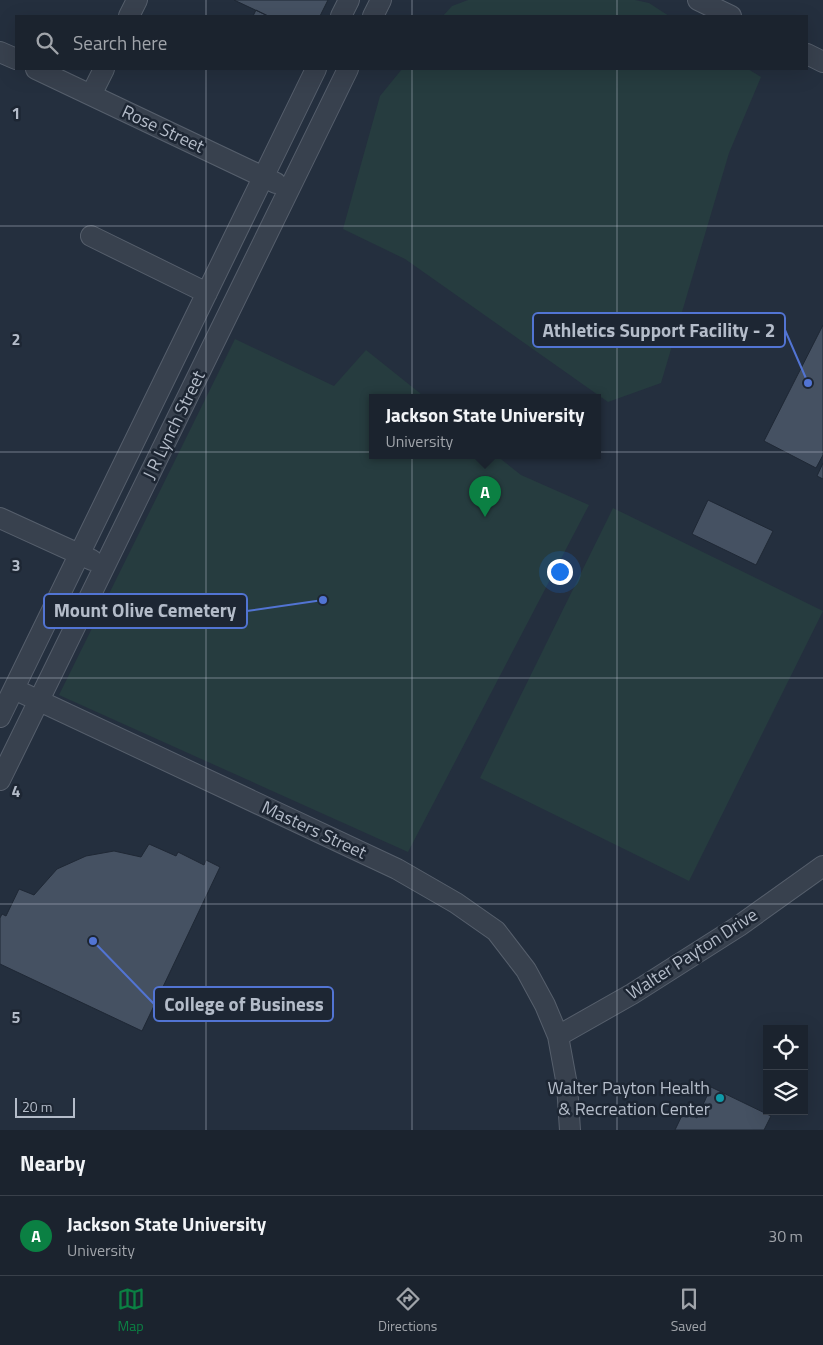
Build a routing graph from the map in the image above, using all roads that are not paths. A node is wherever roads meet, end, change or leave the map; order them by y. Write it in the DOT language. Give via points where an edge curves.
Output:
graph roads {
  1 [pos="137,0"];
  2 [pos="349,0"];
  3 [pos="381,0"];
  4 [pos="698,0"];
  5 [pos="130,15"];
  6 [pos="342,15"];
  7 [pos="374,15"];
  8 [pos="729,15"];
  9 [pos="0,52"];
  10 [pos="808,54"];
  11 [pos="15,59"];
  12 [pos="823,62"];
  13 [pos="38,70"];
  14 [pos="104,70"];
  15 [pos="316,70"];
  16 [pos="348,70"];
  17 [pos="91,95"];
  18 [pos="264,177"];
  19 [pos="289,189"];
  20 [pos="91,236"];
  21 [pos="207,293"];
  22 [pos="0,518"];
  23 [pos="80,554"];
  24 [pos="105,566"];
  25 [pos="14,688"];
  26 [pos="39,700"];
  27 [pos="0,717"];
  28 [pos="0,780"];
  29 [pos="823,866"];
  30 [pos="558,1036"];
  31 [pos="570,1130"];
  1 -- 5 [label="street"];
  2 -- 6 [label="street"];
  3 -- 7 [label="street"];
  4 -- 8 [label="street"];
  9 -- 11 [label="street"];
  10 -- 12 [label="street"];
  13 -- 17 [label="street, Rose Street"];
  14 -- 17 [label="street"];
  15 -- 18 [label="street, J R Lynch Street"];
  16 -- 19 [label="street, J R Lynch Street"];
  17 -- 18 [label="street, Rose Street"];
  18 -- 19 [label="street, Rose Street"];
  18 -- 21 [label="street, J R Lynch Street"];
  19 -- 24 [label="street, J R Lynch Street"];
  20 -- 21 [label="street"];
  21 -- 23 [label="street, J R Lynch Street"];
  22 -- 23 [label="street"];
  23 -- 24 [label="street"];
  23 -- 25 [label="street, J R Lynch Street"];
  24 -- 26 [label="street, J R Lynch Street"];
  25 -- 26 [label="street, Masters Street"];
  25 -- 27 [label="street, J R Lynch Street"];
  26 -- 28 [label="street, J R Lynch Street"];
  26 -- 30 [label="street, Masters Street" via="398,869 456,903 496,931 526,970"];
  29 -- 30 [label="street, Walter Payton Drive" via="739,926 632,994"];
  30 -- 31 [label="street, Masters Street" via="567,1085"];
}
